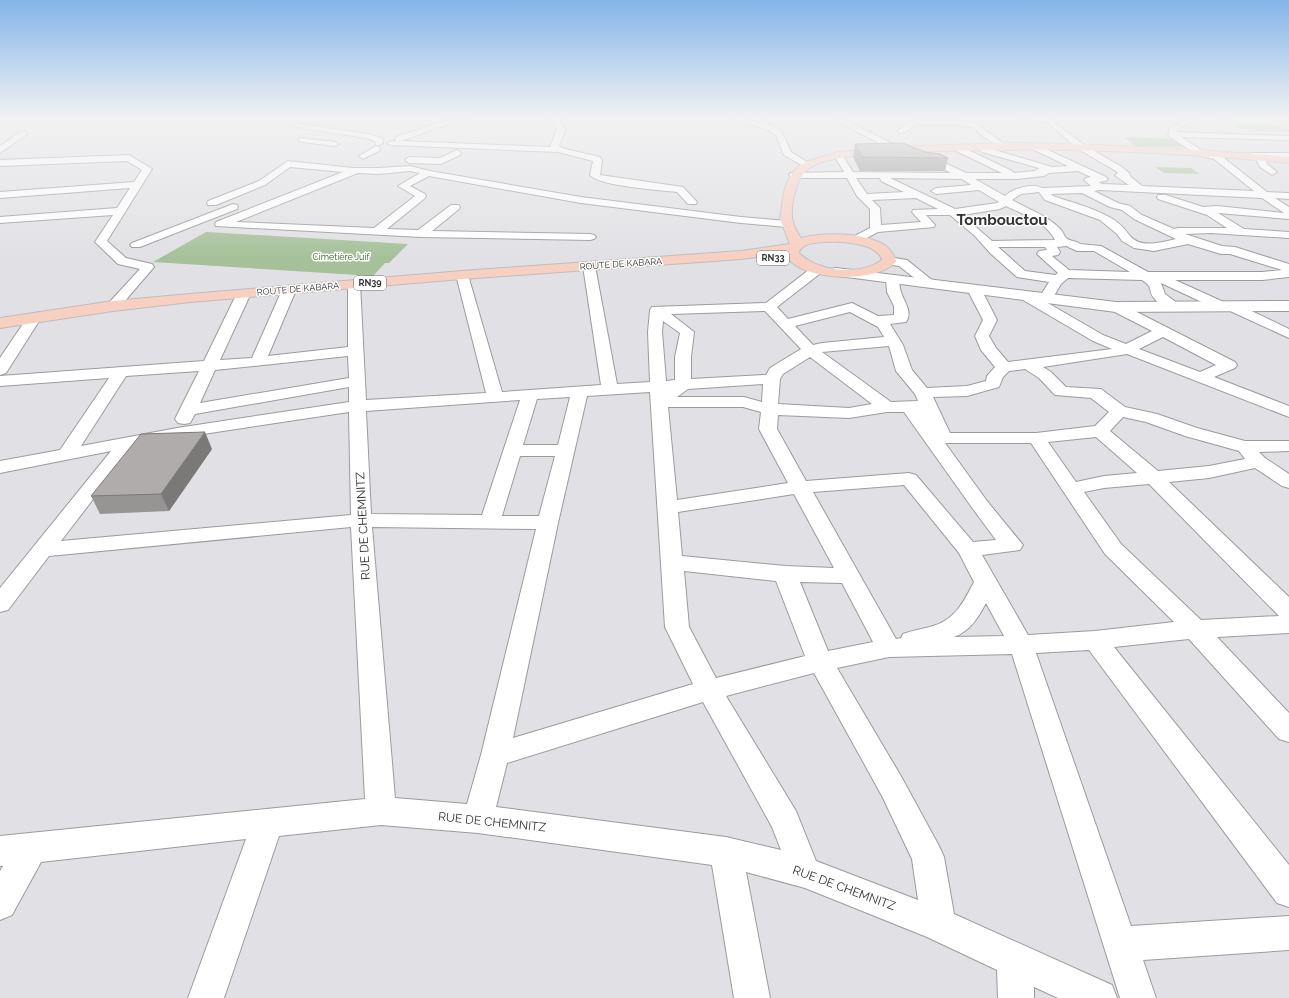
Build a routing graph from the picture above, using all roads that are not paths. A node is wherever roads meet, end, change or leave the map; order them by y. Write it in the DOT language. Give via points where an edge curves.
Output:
graph roads {
  1 [pos="806,164"];
  2 [pos="140,165"];
  3 [pos="287,165"];
  4 [pos="293,165"];
  5 [pos="421,165"];
  6 [pos="597,165"];
  7 [pos="844,165"];
  8 [pos="941,165"];
  9 [pos="947,165"];
  10 [pos="993,165"];
  11 [pos="1037,165"];
  12 [pos="1072,165"];
  13 [pos="1113,165"];
  14 [pos="1227,165"];
  15 [pos="1264,165"];
  16 [pos="1079,168"];
  17 [pos="333,169"];
  18 [pos="416,169"];
  19 [pos="356,170"];
  20 [pos="1056,170"];
  21 [pos="1272,172"];
  22 [pos="428,173"];
  23 [pos="961,174"];
  24 [pos="1034,174"];
  25 [pos="794,175"];
  26 [pos="851,176"];
  27 [pos="1017,176"];
  28 [pos="881,177"];
  29 [pos="1129,180"];
  30 [pos="262,183"];
  31 [pos="1055,183"];
  32 [pos="1098,183"];
  33 [pos="1027,184"];
  34 [pos="137,185"];
  35 [pos="1254,185"];
  36 [pos="280,187"];
  37 [pos="982,188"];
  38 [pos="1084,190"];
  39 [pos="936,191"];
  40 [pos="301,192"];
  41 [pos="1044,193"];
  42 [pos="1212,193"];
  43 [pos="0,195"];
  44 [pos="919,195"];
  45 [pos="1264,195"];
  46 [pos="263,196"];
  47 [pos="887,196"];
  48 [pos="1143,196"];
  49 [pos="1289,196"];
  50 [pos="865,197"];
  51 [pos="1006,200"];
  52 [pos="692,202"];
  53 [pos="242,204"];
  54 [pos="202,207"];
  55 [pos="456,207"];
  56 [pos="982,208"];
  57 [pos="1126,208"];
  58 [pos="1199,209"];
  59 [pos="121,211"];
  60 [pos="1289,211"];
  61 [pos="952,212"];
  62 [pos="1289,216"];
  63 [pos="1005,217"];
  64 [pos="1016,219"];
  65 [pos="0,220"];
  66 [pos="1040,220"];
  67 [pos="786,222"];
  68 [pos="876,228"];
  69 [pos="1168,231"];
  70 [pos="376,232"];
  71 [pos="1241,232"];
  72 [pos="421,234"];
  73 [pos="1289,235"];
  74 [pos="590,237"];
  75 [pos="841,239"];
  76 [pos="855,240"];
  77 [pos="1188,240"];
  78 [pos="989,244"];
  79 [pos="1066,244"];
  80 [pos="136,245"];
  81 [pos="795,246"];
  82 [pos="1138,246"];
  83 [pos="1097,248"];
  84 [pos="1046,249"];
  85 [pos="741,255"];
  86 [pos="889,261"];
  87 [pos="589,266"];
  88 [pos="811,267"];
  89 [pos="1289,268"];
  90 [pos="836,272"];
  91 [pos="1289,273"];
  92 [pos="462,275"];
  93 [pos="885,276"];
  94 [pos="1149,276"];
  95 [pos="1262,276"];
  96 [pos="1062,277"];
  97 [pos="354,284"];
  98 [pos="931,284"];
  99 [pos="1289,287"];
  100 [pos="974,289"];
  101 [pos="289,290"];
  102 [pos="244,293"];
  103 [pos="1028,296"];
  104 [pos="1046,298"];
  105 [pos="112,306"];
  106 [pos="1174,306"];
  107 [pos="1289,306"];
  108 [pos="769,307"];
  109 [pos="1116,307"];
  110 [pos="1228,307"];
  111 [pos="657,310"];
  112 [pos="34,318"];
  113 [pos="0,323"];
  114 [pos="785,324"];
  115 [pos="881,324"];
  116 [pos="1164,331"];
  117 [pos="1289,334"];
  118 [pos="893,341"];
  119 [pos="1126,348"];
  120 [pos="810,350"];
  121 [pos="355,351"];
  122 [pos="258,362"];
  123 [pos="1028,364"];
  124 [pos="210,365"];
  125 [pos="1004,367"];
  126 [pos="0,370"];
  127 [pos="121,372"];
  128 [pos="1201,377"];
  129 [pos="772,379"];
  130 [pos="0,381"];
  131 [pos="357,381"];
  132 [pos="683,385"];
  133 [pos="610,390"];
  134 [pos="580,392"];
  135 [pos="659,394"];
  136 [pos="530,395"];
  137 [pos="495,397"];
  138 [pos="920,402"];
  139 [pos="358,406"];
  140 [pos="887,407"];
  141 [pos="770,409"];
  142 [pos="188,410"];
  143 [pos="1119,411"];
  144 [pos="1289,412"];
  145 [pos="1100,431"];
  146 [pos="177,433"];
  147 [pos="1036,438"];
  148 [pos="127,443"];
  149 [pos="1289,446"];
  150 [pos="1244,447"];
  151 [pos="512,450"];
  152 [pos="566,451"];
  153 [pos="66,454"];
  154 [pos="1258,462"];
  155 [pos="0,467"];
  156 [pos="1154,478"];
  157 [pos="1289,482"];
  158 [pos="800,487"];
  159 [pos="1071,489"];
  160 [pos="669,507"];
  161 [pos="361,520"];
  162 [pos="490,522"];
  163 [pos="548,523"];
  164 [pos="42,550"];
  165 [pos="968,550"];
  166 [pos="673,562"];
  167 [pos="785,574"];
  168 [pos="849,576"];
  169 [pos="985,583"];
  170 [pos="1284,601"];
  171 [pos="0,604"];
  172 [pos="1289,624"];
  173 [pos="1196,629"];
  174 [pos="1095,640"];
  175 [pos="887,645"];
  176 [pos="1021,645"];
  177 [pos="820,662"];
  178 [pos="710,690"];
  179 [pos="1289,731"];
  180 [pos="495,755"];
  181 [pos="381,810"];
  182 [pos="478,819"];
  183 [pos="268,822"];
  184 [pos="32,847"];
  185 [pos="0,850"];
  186 [pos="726,852"];
  187 [pos="805,872"];
  188 [pos="1289,891"];
  189 [pos="0,903"];
  190 [pos="940,925"];
  191 [pos="1289,933"];
  192 [pos="1120,944"];
  193 [pos="1015,960"];
  194 [pos="206,998"];
  195 [pos="752,998"];
  196 [pos="1016,998"];
  197 [pos="1099,998"];
  198 [pos="1138,998"];
  1 -- 25 [label="main road"];
  2 -- 34 [label="street" via="147,169"];
  3 -- 30 [label="street"];
  4 -- 17 [label="street"];
  5 -- 18 [label="street"];
  6 -- 52 [label="street" via="595,175 597,177 680,189"];
  7 -- 26 [label="street"];
  8 -- 23 [label="street"];
  9 -- 23 [label="street"];
  10 -- 27 [label="street"];
  11 -- 20 [label="street"];
  12 -- 16 [label="street"];
  13 -- 29 [label="street" via="1126,174 1120,175"];
  14 -- 35 [label="street"];
  15 -- 21 [label="street"];
  16 -- 20 [label="street"];
  16 -- 32 [label="street"];
  17 -- 19 [label="street"];
  17 -- 36 [label="street"];
  18 -- 19 [label="street" via="402,167 378,171"];
  18 -- 22 [label="street"];
  19 -- 40 [label="street"];
  20 -- 24 [label="street" via="1039,171 1044,173"];
  22 -- 67 [label="street" via="581,200 741,220"];
  22 -- 70 [label="street" via="403,186 421,196"];
  23 -- 27 [label="street"];
  23 -- 28 [label="street"];
  23 -- 37 [label="street"];
  24 -- 27 [label="street"];
  24 -- 31 [label="street"];
  25 -- 26 [label="street"];
  25 -- 67 [label="main road" via="788,191"];
  26 -- 28 [label="street"];
  26 -- 50 [label="street"];
  27 -- 33 [label="street"];
  28 -- 44 [label="street"];
  28 -- 47 [label="street"];
  29 -- 32 [label="street"];
  29 -- 48 [label="street"];
  30 -- 36 [label="street"];
  30 -- 54 [label="street"];
  31 -- 32 [label="street"];
  31 -- 33 [label="street"];
  32 -- 38 [label="street"];
  32 -- 48 [label="street"];
  33 -- 41 [label="street"];
  34 -- 43 [label="street"];
  34 -- 59 [label="street"];
  35 -- 42 [label="street" via="1192,184"];
  35 -- 45 [label="street"];
  36 -- 40 [label="street"];
  36 -- 46 [label="street"];
  37 -- 39 [label="street"];
  37 -- 41 [label="street"];
  37 -- 51 [label="street"];
  38 -- 41 [label="street"];
  38 -- 57 [label="street"];
  40 -- 70 [label="street" via="220,224"];
  41 -- 51 [label="street"];
  41 -- 51 [label="street" via="1019,191"];
  41 -- 82 [label="street" via="1104,218 1122,232 1126,239"];
  42 -- 45 [label="street"];
  42 -- 48 [label="street"];
  44 -- 47 [label="street"];
  44 -- 61 [label="street"];
  45 -- 49 [label="street"];
  45 -- 60 [label="street"];
  47 -- 50 [label="street"];
  48 -- 57 [label="street"];
  48 -- 58 [label="street" via="1162,198"];
  50 -- 68 [label="street" via="875,208"];
  51 -- 56 [label="street" via="1000,206"];
  51 -- 66 [label="street"];
  53 -- 80 [label="street"];
  55 -- 72 [label="street"];
  56 -- 61 [label="street"];
  56 -- 63 [label="street"];
  57 -- 69 [label="street" via="1138,217"];
  58 -- 62 [label="street"];
  58 -- 71 [label="street" via="1222,218"];
  59 -- 65 [label="street"];
  59 -- 105 [label="street" via="101,242 122,261 148,267"];
  61 -- 68 [label="street" via="916,212 930,225"];
  61 -- 78 [label="street"];
  64 -- 66 [label="street"];
  66 -- 79 [label="street" via="1057,232"];
  67 -- 75 [label="main road" via="819,235"];
  67 -- 81 [label="main road, RN33" via="795,237"];
  68 -- 76 [label="street"];
  69 -- 71 [label="street"];
  69 -- 77 [label="street"];
  70 -- 72 [label="street"];
  71 -- 73 [label="street"];
  72 -- 74 [label="street"];
  75 -- 76 [label="main road"];
  75 -- 81 [label="main road" via="815,239"];
  76 -- 86 [label="main road" via="885,251"];
  77 -- 82 [label="street" via="1154,247"];
  77 -- 89 [label="street"];
  78 -- 84 [label="street" via="1010,244 1038,255"];
  78 -- 96 [label="street" via="1021,274"];
  79 -- 83 [label="street"];
  79 -- 84 [label="street"];
  81 -- 85 [label="main road, RN33"];
  81 -- 88 [label="main road" via="792,254 795,259"];
  82 -- 83 [label="street"];
  83 -- 94 [label="street"];
  84 -- 96 [label="street"];
  85 -- 87 [label="main road, ROUTE DE KABARA / RN39"];
  85 -- 88 [label="main road, RN33" via="785,259"];
  86 -- 93 [label="main road" via="885,266"];
  86 -- 98 [label="street" via="903,263"];
  87 -- 92 [label="main road, ROUTE DE KABARA / RN39"];
  87 -- 133 [label="street"];
  88 -- 90 [label="main road"];
  88 -- 108 [label="street"];
  90 -- 93 [label="street"];
  91 -- 95 [label="street"];
  92 -- 97 [label="main road, ROUTE DE KABARA / RN39"];
  92 -- 137 [label="street"];
  93 -- 98 [label="street"];
  93 -- 115 [label="street" via="901,306 901,319 880,320"];
  94 -- 95 [label="street"];
  94 -- 96 [label="street"];
  94 -- 106 [label="street" via="1155,283 1159,296"];
  94 -- 110 [label="street"];
  95 -- 99 [label="street"];
  96 -- 104 [label="street"];
  97 -- 101 [label="main road, ROUTE DE KABARA / RN39"];
  97 -- 121 [label="street, RUE DE CHEMNITZ"];
  98 -- 100 [label="street"];
  100 -- 103 [label="street"];
  100 -- 125 [label="street" via="990,320 982,336 989,350"];
  101 -- 102 [label="main road, ROUTE DE KABARA / RN39"];
  101 -- 122 [label="street"];
  102 -- 105 [label="main road, ROUTE DE KABARA / RN39"];
  102 -- 124 [label="street"];
  103 -- 104 [label="street"];
  103 -- 119 [label="street" via="1098,338"];
  104 -- 109 [label="street"];
  105 -- 112 [label="main road, ROUTE DE KABARA / RN39"];
  106 -- 109 [label="street"];
  106 -- 110 [label="street"];
  107 -- 110 [label="street"];
  108 -- 111 [label="street"];
  108 -- 114 [label="street"];
  109 -- 116 [label="street"];
  110 -- 117 [label="street"];
  111 -- 132 [label="street" via="688,332 683,357"];
  111 -- 135 [label="street" via="655,332"];
  112 -- 113 [label="main road, ROUTE DE KABARA / RN39"];
  112 -- 126 [label="street"];
  114 -- 115 [label="street" via="852,307"];
  114 -- 120 [label="street"];
  115 -- 118 [label="street"];
  116 -- 119 [label="street"];
  116 -- 128 [label="street" via="1230,365"];
  118 -- 120 [label="street"];
  118 -- 138 [label="street" via="904,371"];
  119 -- 123 [label="street" via="1120,352"];
  119 -- 128 [label="street"];
  120 -- 129 [label="street" via="776,371"];
  120 -- 140 [label="street"];
  121 -- 122 [label="street"];
  121 -- 131 [label="street, RUE DE CHEMNITZ"];
  122 -- 124 [label="street"];
  123 -- 125 [label="street"];
  123 -- 143 [label="street" via="1061,392 1095,393"];
  124 -- 127 [label="street"];
  124 -- 142 [label="street"];
  125 -- 138 [label="street" via="995,376 993,384"];
  127 -- 130 [label="street"];
  127 -- 153 [label="street"];
  128 -- 144 [label="street"];
  129 -- 132 [label="street"];
  129 -- 141 [label="street"];
  131 -- 139 [label="street, RUE DE CHEMNITZ"];
  131 -- 142 [label="street"];
  132 -- 135 [label="street"];
  133 -- 134 [label="street"];
  133 -- 135 [label="street"];
  134 -- 136 [label="street"];
  134 -- 152 [label="street"];
  135 -- 141 [label="street" via="744,402"];
  135 -- 160 [label="street"];
  136 -- 137 [label="street"];
  136 -- 151 [label="street"];
  137 -- 139 [label="street"];
  138 -- 140 [label="street"];
  138 -- 147 [label="street" via="943,438"];
  138 -- 165 [label="street" via="980,504 1012,545"];
  139 -- 146 [label="street"];
  139 -- 161 [label="street, RUE DE CHEMNITZ"];
  140 -- 141 [label="street" via="849,414"];
  141 -- 158 [label="street" via="768,429"];
  142 -- 146 [label="street"];
  143 -- 145 [label="street"];
  143 -- 150 [label="street" via="1151,418"];
  145 -- 147 [label="street"];
  145 -- 156 [label="street"];
  146 -- 148 [label="street"];
  147 -- 159 [label="street"];
  148 -- 153 [label="street"];
  148 -- 164 [label="street"];
  149 -- 150 [label="street"];
  150 -- 154 [label="street"];
  151 -- 152 [label="street"];
  151 -- 162 [label="street"];
  152 -- 163 [label="street"];
  153 -- 155 [label="street"];
  154 -- 156 [label="street" via="1209,472"];
  154 -- 157 [label="street"];
  156 -- 159 [label="street" via="1104,482"];
  156 -- 170 [label="street"];
  158 -- 160 [label="street"];
  158 -- 165 [label="street" via="909,479"];
  158 -- 168 [label="street"];
  159 -- 173 [label="street" via="1113,549"];
  160 -- 166 [label="street"];
  161 -- 162 [label="street"];
  161 -- 164 [label="street"];
  161 -- 181 [label="street, RUE DE CHEMNITZ"];
  162 -- 163 [label="street"];
  163 -- 180 [label="street"];
  164 -- 171 [label="street"];
  165 -- 169 [label="street"];
  166 -- 167 [label="street"];
  166 -- 178 [label="street" via="678,627"];
  167 -- 168 [label="street"];
  167 -- 177 [label="street"];
  168 -- 175 [label="street"];
  169 -- 175 [label="street" via="965,620 955,628"];
  169 -- 176 [label="street"];
  172 -- 173 [label="street"];
  173 -- 174 [label="street"];
  173 -- 179 [label="street"];
  174 -- 176 [label="street"];
  174 -- 188 [label="street"];
  175 -- 176 [label="street"];
  175 -- 177 [label="street"];
  176 -- 192 [label="street"];
  177 -- 178 [label="street"];
  177 -- 190 [label="street" via="892,787 928,857"];
  178 -- 180 [label="street"];
  178 -- 187 [label="street" via="785,821"];
  180 -- 182 [label="street"];
  181 -- 182 [label="street, RUE DE CHEMNITZ"];
  181 -- 183 [label="street"];
  182 -- 186 [label="street, RUE DE CHEMNITZ"];
  183 -- 184 [label="street"];
  183 -- 194 [label="street"];
  184 -- 185 [label="street"];
  184 -- 189 [label="street"];
  186 -- 187 [label="street, RUE DE CHEMNITZ"];
  186 -- 195 [label="street"];
  187 -- 190 [label="street, RUE DE CHEMNITZ"];
  190 -- 193 [label="street, RUE DE CHEMNITZ"];
  191 -- 192 [label="street"];
  192 -- 198 [label="street"];
  193 -- 196 [label="street"];
  193 -- 197 [label="street, RUE DE CHEMNITZ"];
}
